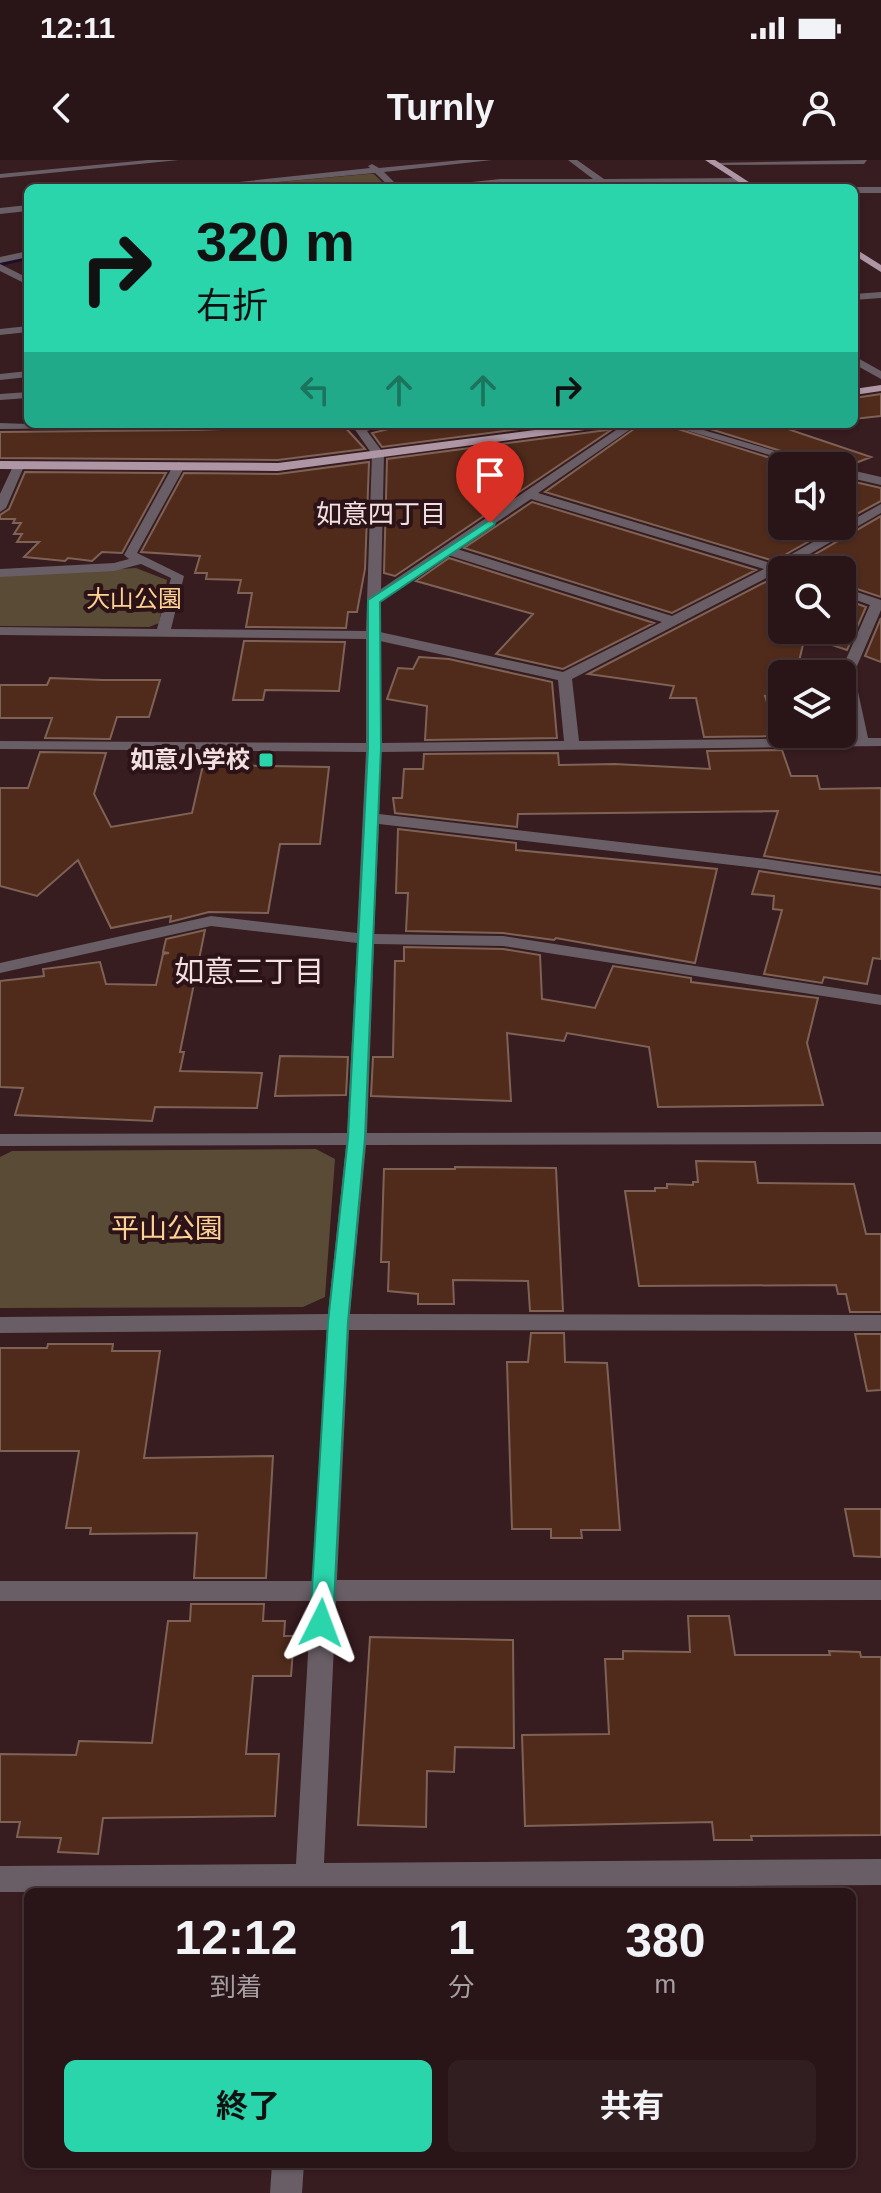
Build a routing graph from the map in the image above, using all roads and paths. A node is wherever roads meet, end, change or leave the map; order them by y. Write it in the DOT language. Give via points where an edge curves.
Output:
graph roads {
  1 [pos="163,160"];
  2 [pos="367,160"];
  3 [pos="488,160"];
  4 [pos="572,160"];
  5 [pos="711,161"];
  6 [pos="865,163"];
  7 [pos="175,165"];
  8 [pos="377,170"];
  9 [pos="0,176"];
  10 [pos="230,184"];
  11 [pos="392,184"];
  12 [pos="472,184"];
  13 [pos="546,184"];
  14 [pos="606,184"];
  15 [pos="747,184"];
  16 [pos="858,190"];
  17 [pos="881,190"];
  18 [pos="24,208"];
  19 [pos="0,211"];
  20 [pos="858,254"];
  21 [pos="24,255"];
  22 [pos="0,260"];
  23 [pos="24,267"];
  24 [pos="881,269"];
  25 [pos="2,270"];
  26 [pos="24,280"];
  27 [pos="881,295"];
  28 [pos="858,297"];
  29 [pos="24,329"];
  30 [pos="0,332"];
  31 [pos="858,362"];
  32 [pos="24,374"];
  33 [pos="881,376"];
  34 [pos="0,377"];
  35 [pos="881,388"];
  36 [pos="858,391"];
  37 [pos="24,395"];
  38 [pos="0,397"];
  39 [pos="0,426"];
  40 [pos="24,426"];
  41 [pos="359,428"];
  42 [pos="576,428"];
  43 [pos="626,428"];
  44 [pos="685,428"];
  45 [pos="770,452"];
  46 [pos="378,454"];
  47 [pos="19,464"];
  48 [pos="0,465"];
  49 [pos="179,466"];
  50 [pos="856,475"];
  51 [pos="881,481"];
  52 [pos="531,495"];
  53 [pos="0,508"];
  54 [pos="881,508"];
  55 [pos="449,551"];
  56 [pos="802,556"];
  57 [pos="139,561"];
  58 [pos="768,567"];
  59 [pos="0,573"];
  60 [pos="768,575"];
  61 [pos="856,596"];
  62 [pos="374,600"];
  63 [pos="879,604"];
  64 [pos="674,621"];
  65 [pos="0,631"];
  66 [pos="163,633"];
  67 [pos="373,635"];
  68 [pos="565,677"];
  69 [pos="861,742"];
  70 [pos="881,742"];
  71 [pos="0,745"];
  72 [pos="572,746"];
  73 [pos="374,748"];
  74 [pos="371,818"];
  75 [pos="881,881"];
  76 [pos="367,939"];
  77 [pos="0,968"];
  78 [pos="881,1000"];
  79 [pos="357,1138"];
  80 [pos="881,1138"];
  81 [pos="0,1140"];
  82 [pos="338,1322"];
  83 [pos="881,1323"];
  84 [pos="0,1325"];
  85 [pos="881,1590"];
  86 [pos="0,1591"];
  87 [pos="323,1591"];
  88 [pos="881,1872"];
  89 [pos="0,1879"];
  90 [pos="309,1883"];
  91 [pos="288,2168"];
  92 [pos="286,2193"];
  1 -- 7 [label="street"];
  1 -- 9 [label="street"];
  2 -- 8 [label="street"];
  3 -- 8 [label="street"];
  4 -- 14 [label="street"];
  5 -- 6 [label="street"];
  5 -- 15 [label="main road"];
  8 -- 10 [label="street"];
  8 -- 11 [label="street"];
  12 -- 13 [label="street"];
  16 -- 17 [label="street"];
  18 -- 19 [label="street"];
  20 -- 24 [label="main road"];
  21 -- 22 [label="street"];
  23 -- 25 [label="street"];
  25 -- 26 [label="street"];
  27 -- 28 [label="street"];
  29 -- 30 [label="street"];
  31 -- 33 [label="street"];
  32 -- 34 [label="street"];
  35 -- 36 [label="main road"];
  37 -- 38 [label="street"];
  39 -- 40 [label="street"];
  41 -- 46 [label="street"];
  42 -- 46 [label="main road"];
  43 -- 52 [label="street"];
  44 -- 45 [label="street"];
  46 -- 49 [label="main road" via="278,467"];
  46 -- 62 [label="street"];
  47 -- 48 [label="main road"];
  47 -- 49 [label="main road"];
  47 -- 53 [label="street"];
  49 -- 57 [label="street" via="130,555"];
  50 -- 51 [label="street"];
  52 -- 55 [label="street"];
  52 -- 58 [label="street"];
  54 -- 56 [label="street"];
  55 -- 62 [label="street"];
  55 -- 64 [label="street"];
  57 -- 59 [label="street"];
  57 -- 66 [label="street" via="178,576"];
  60 -- 64 [label="street"];
  61 -- 63 [label="street"];
  62 -- 67 [label="street"];
  63 -- 69 [label="street" via="847,673"];
  64 -- 68 [label="street"];
  65 -- 66 [label="street"];
  66 -- 67 [label="street"];
  67 -- 68 [label="street"];
  67 -- 73 [label="street"];
  68 -- 72 [label="street"];
  69 -- 70 [label="street"];
  69 -- 72 [label="street"];
  71 -- 73 [label="street"];
  72 -- 73 [label="street"];
  73 -- 74 [label="street"];
  74 -- 75 [label="street"];
  74 -- 76 [label="street"];
  76 -- 77 [label="street" via="211,921"];
  76 -- 78 [label="street" via="503,941"];
  76 -- 79 [label="street"];
  79 -- 80 [label="street"];
  79 -- 81 [label="street"];
  79 -- 82 [label="street"];
  82 -- 83 [label="street"];
  82 -- 84 [label="street"];
  82 -- 87 [label="street"];
  85 -- 87 [label="street"];
  86 -- 87 [label="street"];
  87 -- 90 [label="street"];
  88 -- 90 [label="street"];
  89 -- 90 [label="street"];
  91 -- 92 [label="street"];
}
